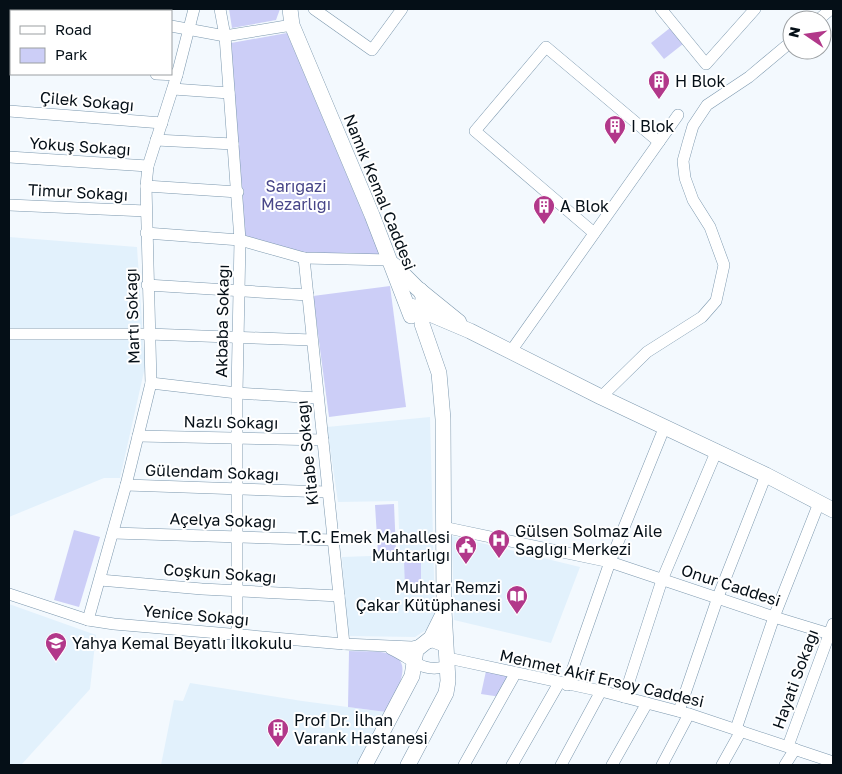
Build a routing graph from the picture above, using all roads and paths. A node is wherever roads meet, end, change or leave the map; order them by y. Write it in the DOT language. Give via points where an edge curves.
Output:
graph roads {
  1 [pos="194,9"];
  2 [pos="220,9"];
  3 [pos="290,9"];
  4 [pos="314,9"];
  5 [pos="402,9"];
  6 [pos="661,9"];
  7 [pos="750,11"];
  8 [pos="292,25"];
  9 [pos="172,26"];
  10 [pos="189,28"];
  11 [pos="225,36"];
  12 [pos="782,49"];
  13 [pos="172,75"];
  14 [pos="177,75"];
  15 [pos="172,89"];
  16 [pos="230,93"];
  17 [pos="9,111"];
  18 [pos="678,115"];
  19 [pos="162,123"];
  20 [pos="156,140"];
  21 [pos="659,142"];
  22 [pos="233,144"];
  23 [pos="9,157"];
  24 [pos="148,166"];
  25 [pos="146,186"];
  26 [pos="238,192"];
  27 [pos="9,205"];
  28 [pos="146,211"];
  29 [pos="146,233"];
  30 [pos="594,233"];
  31 [pos="240,240"];
  32 [pos="304,258"];
  33 [pos="390,260"];
  34 [pos="147,285"];
  35 [pos="238,291"];
  36 [pos="308,294"];
  37 [pos="415,299"];
  38 [pos="470,331"];
  39 [pos="9,334"];
  40 [pos="148,334"];
  41 [pos="238,337"];
  42 [pos="312,340"];
  43 [pos="511,351"];
  44 [pos="150,383"];
  45 [pos="237,393"];
  46 [pos="601,397"];
  47 [pos="318,398"];
  48 [pos="664,426"];
  49 [pos="138,436"];
  50 [pos="237,438"];
  51 [pos="322,440"];
  52 [pos="716,450"];
  53 [pos="766,475"];
  54 [pos="126,485"];
  55 [pos="237,489"];
  56 [pos="328,492"];
  57 [pos="820,503"];
  58 [pos="833,510"];
  59 [pos="443,527"];
  60 [pos="113,533"];
  61 [pos="237,537"];
  62 [pos="333,540"];
  63 [pos="610,562"];
  64 [pos="100,580"];
  65 [pos="662,580"];
  66 [pos="237,591"];
  67 [pos="9,594"];
  68 [pos="338,596"];
  69 [pos="718,597"];
  70 [pos="444,610"];
  71 [pos="774,617"];
  72 [pos="88,620"];
  73 [pos="832,631"];
  74 [pos="238,634"];
  75 [pos="344,644"];
  76 [pos="423,645"];
  77 [pos="385,646"];
  78 [pos="447,657"];
  79 [pos="415,664"];
  80 [pos="515,674"];
  81 [pos="563,684"];
  82 [pos="601,691"];
  83 [pos="624,697"];
  84 [pos="646,703"];
  85 [pos="684,713"];
  86 [pos="739,730"];
  87 [pos="791,747"];
  88 [pos="833,762"];
  89 [pos="365,765"];
  90 [pos="408,765"];
  91 [pos="464,765"];
  92 [pos="512,765"];
  93 [pos="561,765"];
  94 [pos="612,765"];
  95 [pos="662,765"];
  96 [pos="722,765"];
  97 [pos="786,765"];
  1 -- 10 [label="street, Martı Sokağı"];
  2 -- 11 [label="street, Akbaba Sokağı"];
  3 -- 8 [label="main road, Namık Kemal Caddesi"];
  4 -- 5 [label="street" via="372,50"];
  6 -- 7 [label="street" via="706,64"];
  8 -- 11 [label="street"];
  8 -- 33 [label="main road, Namık Kemal Caddesi"];
  9 -- 10 [label="street"];
  10 -- 11 [label="street"];
  10 -- 14 [label="street, Martı Sokağı"];
  11 -- 16 [label="street, Akbaba Sokağı"];
  12 -- 46 [label="street" via="706,105 694,126 683,161 693,200 710,227 724,265 716,301 702,317 647,352"];
  13 -- 14 [label="street"];
  14 -- 15 [label="street, Martı Sokağı"];
  15 -- 16 [label="street"];
  15 -- 19 [label="street, Martı Sokağı"];
  16 -- 22 [label="street, Akbaba Sokağı"];
  17 -- 19 [label="street, Çilek Sokağı"];
  18 -- 21 [label="street"];
  19 -- 20 [label="street, Martı Sokağı"];
  20 -- 22 [label="street"];
  20 -- 24 [label="street, Martı Sokağı"];
  21 -- 30 [label="street"];
  21 -- 30 [label="street" via="546,47 474,131"];
  22 -- 26 [label="street, Akbaba Sokağı"];
  23 -- 24 [label="street, Yokuş Sokağı"];
  24 -- 25 [label="street, Martı Sokağı"];
  25 -- 26 [label="street"];
  25 -- 28 [label="street, Martı Sokağı"];
  26 -- 31 [label="street, Akbaba Sokağı"];
  27 -- 28 [label="street, Timur Sokağı"];
  28 -- 29 [label="street, Martı Sokağı"];
  29 -- 31 [label="street"];
  29 -- 34 [label="street, Martı Sokağı"];
  30 -- 43 [label="street"];
  31 -- 32 [label="street"];
  31 -- 35 [label="street, Akbaba Sokağı"];
  32 -- 33 [label="street"];
  32 -- 36 [label="street, Kitabe Sokağı"];
  33 -- 37 [label="main road, Namık Kemal Caddesi"];
  34 -- 35 [label="street"];
  34 -- 40 [label="street, Martı Sokağı"];
  35 -- 36 [label="street"];
  35 -- 41 [label="street, Akbaba Sokağı"];
  36 -- 42 [label="street, Kitabe Sokağı"];
  37 -- 38 [label="main road, Namık Kemal Caddesi"];
  37 -- 38 [label="main road"];
  37 -- 59 [label="main road" via="439,373 443,419"];
  38 -- 43 [label="main road"];
  39 -- 40 [label="street"];
  40 -- 41 [label="street"];
  40 -- 44 [label="street, Martı Sokağı"];
  41 -- 42 [label="street"];
  41 -- 45 [label="street, Akbaba Sokağı"];
  42 -- 47 [label="street, Kitabe Sokağı"];
  43 -- 46 [label="main road"];
  44 -- 45 [label="street"];
  44 -- 49 [label="street, Martı Sokağı"];
  45 -- 47 [label="street"];
  45 -- 50 [label="street, Akbaba Sokağı"];
  46 -- 48 [label="main road"];
  47 -- 51 [label="street, Kitabe Sokağı"];
  48 -- 52 [label="main road"];
  48 -- 63 [label="street"];
  49 -- 50 [label="street, Nazlı Sokağı"];
  49 -- 54 [label="street, Martı Sokağı"];
  50 -- 51 [label="street, Nazlı Sokağı"];
  50 -- 55 [label="street, Akbaba Sokağı"];
  51 -- 56 [label="street, Kitabe Sokağı"];
  52 -- 53 [label="main road"];
  52 -- 65 [label="street"];
  53 -- 57 [label="main road"];
  53 -- 69 [label="street"];
  54 -- 55 [label="street, Gülendam Sokağı"];
  54 -- 60 [label="street, Martı Sokağı"];
  55 -- 56 [label="street, Gülendam Sokağı"];
  55 -- 61 [label="street, Akbaba Sokağı"];
  56 -- 62 [label="street, Kitabe Sokağı"];
  57 -- 58 [label="main road"];
  57 -- 71 [label="street"];
  59 -- 63 [label="street, Onur Caddesi"];
  59 -- 70 [label="main road"];
  60 -- 61 [label="street, Açelya Sokağı"];
  60 -- 64 [label="street, Martı Sokağı"];
  61 -- 62 [label="street, Açelya Sokağı"];
  61 -- 66 [label="street, Akbaba Sokağı"];
  62 -- 68 [label="street, Kitabe Sokağı"];
  63 -- 65 [label="street, Onur Caddesi"];
  63 -- 81 [label="street"];
  64 -- 66 [label="street, Coşkun Sokağı"];
  64 -- 72 [label="street, Martı Sokağı"];
  65 -- 69 [label="street, Onur Caddesi"];
  65 -- 83 [label="street"];
  66 -- 68 [label="street, Coşkun Sokağı"];
  66 -- 74 [label="street, Akbaba Sokağı"];
  67 -- 72 [label="street, Yenice Sokağı"];
  68 -- 75 [label="street, Kitabe Sokağı"];
  69 -- 71 [label="street, Onur Caddesi"];
  69 -- 85 [label="street"];
  70 -- 76 [label="main road" via="439,626"];
  70 -- 78 [label="main road"];
  71 -- 73 [label="street, Onur Caddesi"];
  71 -- 86 [label="street"];
  72 -- 74 [label="street, Yenice Sokağı"];
  73 -- 87 [label="street, Hayati Sokağı"];
  74 -- 75 [label="street, Yenice Sokağı"];
  75 -- 77 [label="street, Yenice Sokağı"];
  76 -- 77 [label="street, Yenice Sokağı"];
  76 -- 78 [label="street, Yenice Sokağı" via="433,642"];
  76 -- 79 [label="main road" via="416,650"];
  77 -- 79 [label="street" via="407,656"];
  78 -- 79 [label="street" via="430,669"];
  78 -- 80 [label="street, Mehmet Akif Ersoy Caddesi"];
  78 -- 90 [label="main road" via="446,693"];
  79 -- 89 [label="main road" via="403,694"];
  80 -- 81 [label="street, Mehmet Akif Ersoy Caddesi"];
  80 -- 91 [label="street"];
  81 -- 82 [label="street, Mehmet Akif Ersoy Caddesi"];
  81 -- 92 [label="street"];
  82 -- 83 [label="street, Mehmet Akif Ersoy Caddesi"];
  82 -- 93 [label="street"];
  83 -- 84 [label="street, Mehmet Akif Ersoy Caddesi"];
  84 -- 85 [label="street, Mehmet Akif Ersoy Caddesi"];
  84 -- 94 [label="street"];
  85 -- 86 [label="street, Mehmet Akif Ersoy Caddesi"];
  85 -- 95 [label="street"];
  86 -- 87 [label="street, Mehmet Akif Ersoy Caddesi"];
  86 -- 96 [label="street"];
  87 -- 88 [label="street, Mehmet Akif Ersoy Caddesi"];
  87 -- 97 [label="street, Hayati Sokağı"];
}
